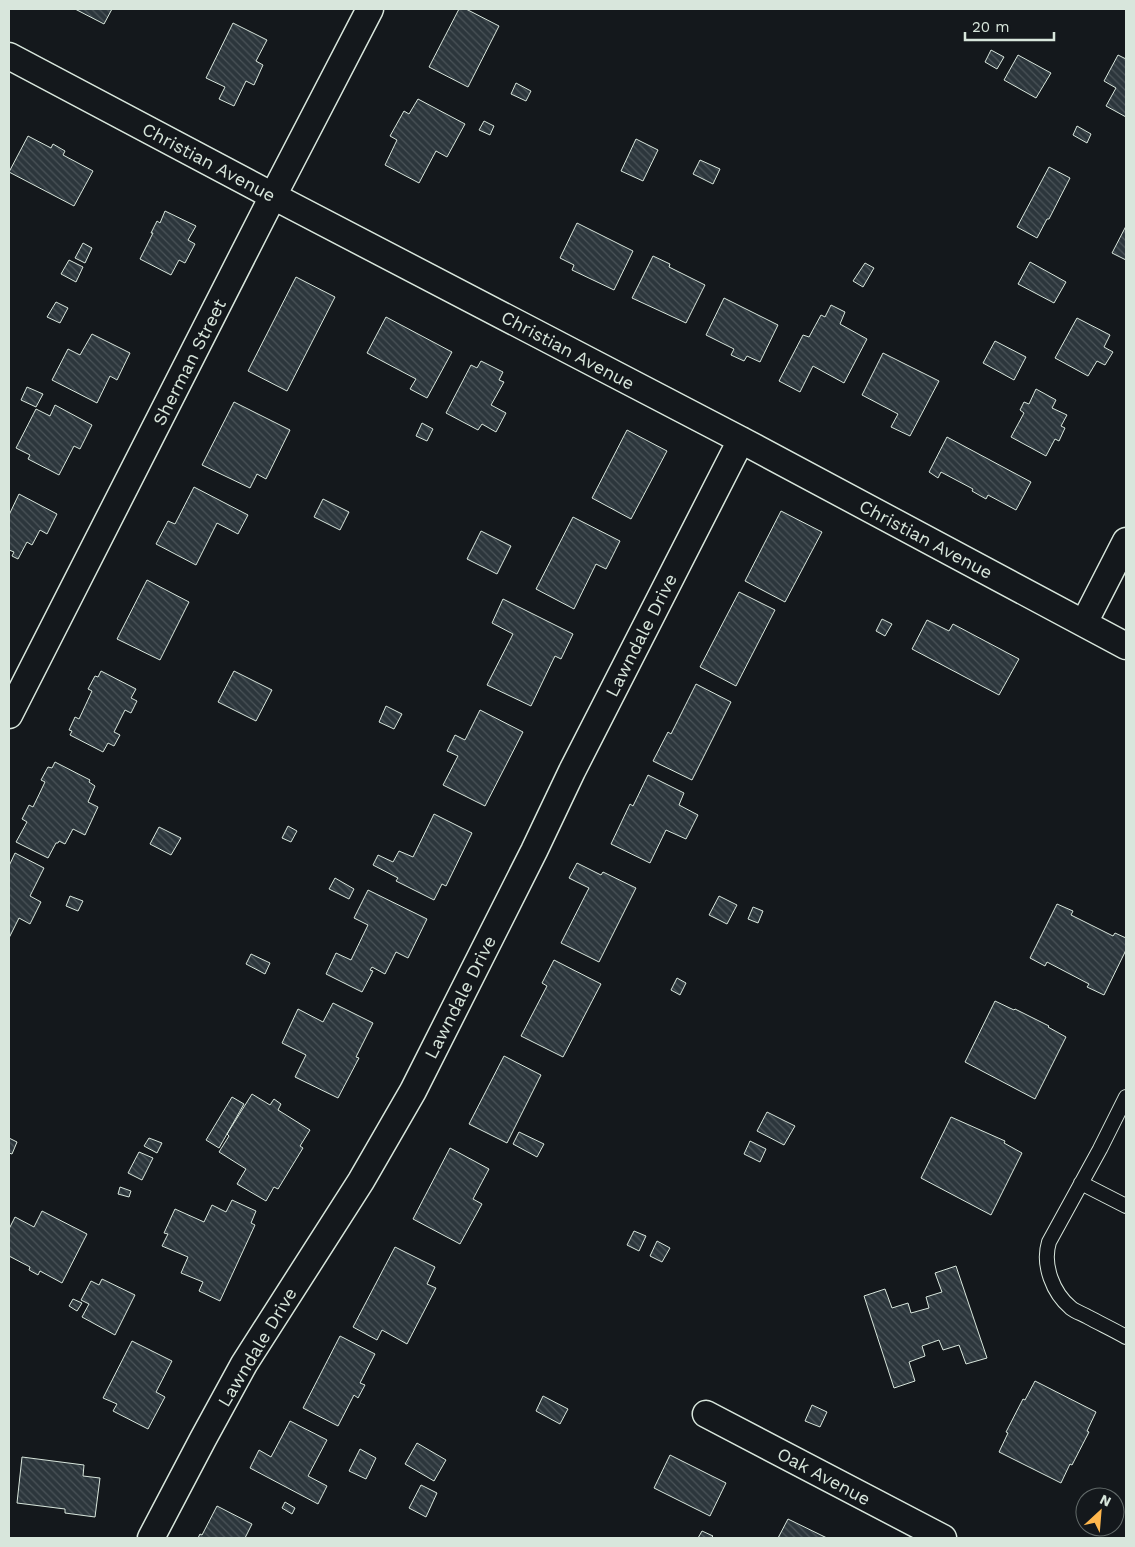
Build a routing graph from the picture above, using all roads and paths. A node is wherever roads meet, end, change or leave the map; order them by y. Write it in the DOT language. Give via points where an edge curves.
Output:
graph roads {
  1 [pos="370,9"];
  2 [pos="9,56"];
  3 [pos="273,196"];
  4 [pos="741,440"];
  5 [pos="1126,541"];
  6 [pos="1084,623"];
  7 [pos="1126,646"];
  8 [pos="9,715"];
  9 [pos="1126,1097"];
  10 [pos="1081,1183"];
  11 [pos="1126,1206"];
  12 [pos="1126,1337"];
  13 [pos="706,1414"];
  14 [pos="151,1538"];
  15 [pos="943,1538"];
  1 -- 3 [label="street, Sherman Street"];
  2 -- 3 [label="street, Christian Avenue"];
  3 -- 4 [label="street, Christian Avenue"];
  3 -- 8 [label="street, Sherman Street"];
  4 -- 6 [label="street, Christian Avenue"];
  4 -- 14 [label="street, Lawndale Drive" via="413,1091 361,1180 244,1364"];
  5 -- 6 [label="street"];
  6 -- 7 [label="street, Christian Avenue"];
  9 -- 10 [label="lane"];
  10 -- 11 [label="lane"];
  10 -- 12 [label="lane" via="1046,1251 1050,1277 1072,1309"];
  13 -- 15 [label="street, Oak Avenue"];
}
